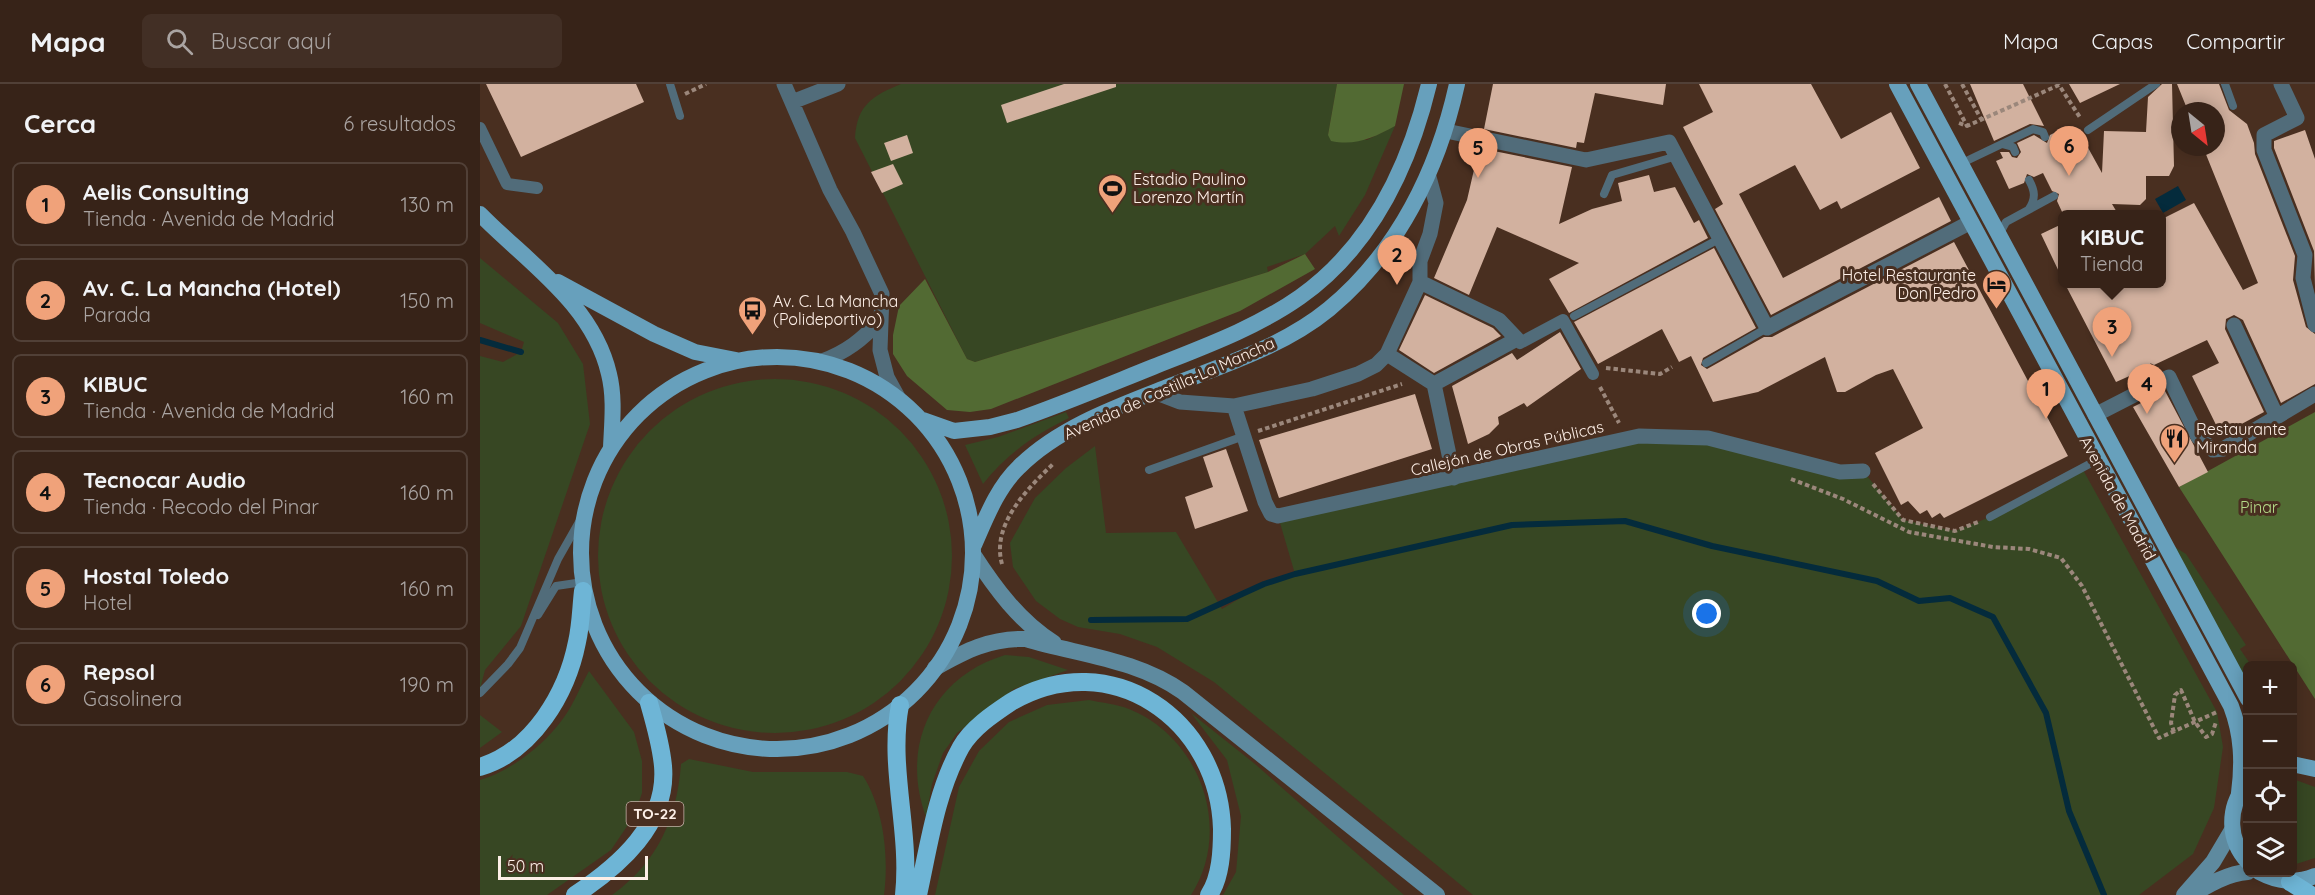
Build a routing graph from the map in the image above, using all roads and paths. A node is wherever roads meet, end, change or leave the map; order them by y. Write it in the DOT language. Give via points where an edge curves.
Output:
graph roads {
  1 [pos="670,84"];
  2 [pos="706,84"];
  3 [pos="784,84"];
  4 [pos="838,84"];
  5 [pos="1429,84"];
  6 [pos="1456,84"];
  7 [pos="1897,84"];
  8 [pos="1918,84"];
  9 [pos="1945,84"];
  10 [pos="1962,84"];
  11 [pos="2156,84"];
  12 [pos="2225,84"];
  13 [pos="2281,84"];
  14 [pos="675,98"];
  15 [pos="792,102"];
  16 [pos="2233,106"];
  17 [pos="680,116"];
  18 [pos="1967,126"];
  19 [pos="480,128"];
  20 [pos="2088,130"];
  21 [pos="1446,131"];
  22 [pos="2045,137"];
  23 [pos="2002,144"];
  24 [pos="2015,152"];
  25 [pos="1677,156"];
  26 [pos="1960,164"];
  27 [pos="1429,177"];
  28 [pos="2029,180"];
  29 [pos="537,188"];
  30 [pos="1604,194"];
  31 [pos="2054,196"];
  32 [pos="2028,210"];
  33 [pos="480,214"];
  34 [pos="1971,222"];
  35 [pos="1999,234"];
  36 [pos="1721,238"];
  37 [pos="552,279"];
  38 [pos="1420,282"];
  39 [pos="1574,316"];
  40 [pos="879,321"];
  41 [pos="2234,325"];
  42 [pos="2315,325"];
  43 [pos="1767,328"];
  44 [pos="1517,339"];
  45 [pos="1387,354"];
  46 [pos="737,360"];
  47 [pos="822,361"];
  48 [pos="1706,363"];
  49 [pos="1672,368"];
  50 [pos="1595,370"];
  51 [pos="1429,381"];
  52 [pos="1154,392"];
  53 [pos="2315,394"];
  54 [pos="898,397"];
  55 [pos="1234,406"];
  56 [pos="2095,416"];
  57 [pos="2277,417"];
  58 [pos="922,419"];
  59 [pos="1244,436"];
  60 [pos="1628,439"];
  61 [pos="611,448"];
  62 [pos="2097,460"];
  63 [pos="1056,461"];
  64 [pos="1149,470"];
  65 [pos="1863,471"];
  66 [pos="1782,476"];
  67 [pos="1454,478"];
  68 [pos="1990,517"];
  69 [pos="579,522"];
  70 [pos="973,550"];
  71 [pos="1004,569"];
  72 [pos="583,586"];
  73 [pos="526,635"];
  74 [pos="1067,651"];
  75 [pos="935,668"];
  76 [pos="2243,692"];
  77 [pos="480,693"];
  78 [pos="649,703"];
  79 [pos="900,705"];
  80 [pos="2195,722"];
  81 [pos="2174,732"];
  82 [pos="480,767"];
  83 [pos="2243,788"];
  84 [pos="2232,830"];
  85 [pos="2243,856"];
  86 [pos="2243,872"];
  87 [pos="2315,876"];
  88 [pos="2268,877"];
  89 [pos="2290,882"];
  90 [pos="575,895"];
  91 [pos="904,895"];
  92 [pos="918,895"];
  93 [pos="1209,895"];
  94 [pos="1437,895"];
  95 [pos="2184,895"];
  96 [pos="2192,895"];
  97 [pos="2311,895"];
  1 -- 14 [label="lane"];
  2 -- 14 [label="path"];
  3 -- 15 [label="street"];
  4 -- 15 [label="street"];
  5 -- 58 [label="main road, Avenida de Castilla-La Mancha" via="1406,159 1390,195 1362,237 1301,297 1225,338 1017,420 990,428 954,431"];
  6 -- 21 [label="main road, Avenida de Castilla-La Mancha"];
  7 -- 34 [label="main road, Avenida de Madrid"];
  8 -- 26 [label="main road, Avenida de Madrid"];
  9 -- 18 [label="path"];
  10 -- 20 [label="path" via="1981,119 2059,86"];
  11 -- 20 [label="lane"];
  12 -- 16 [label="lane"];
  13 -- 42 [label="street" via="2297,118 2265,135 2264,150 2305,255 2303,278"];
  14 -- 17 [label="lane"];
  15 -- 40 [label="street" via="882,294"];
  19 -- 29 [label="street" via="507,184"];
  21 -- 25 [label="street" via="1586,160 1669,142"];
  21 -- 27 [label="main road, Avenida de Castilla-La Mancha"];
  22 -- 23 [label="lane" via="2043,132 2033,129"];
  23 -- 24 [label="lane" via="2013,147"];
  23 -- 26 [label="lane"];
  25 -- 30 [label="lane" via="1612,175"];
  25 -- 36 [label="street"];
  26 -- 35 [label="main road, Avenida de Madrid"];
  27 -- 38 [label="street" via="1436,203 1420,261"];
  27 -- 52 [label="main road, Avenida de Castilla-La Mancha" via="1386,248 1328,310 1241,358"];
  28 -- 32 [label="lane" via="2034,200"];
  31 -- 32 [label="lane"];
  32 -- 35 [label="lane" via="2006,222"];
  33 -- 37 [label="main road"];
  34 -- 43 [label="street"];
  34 -- 62 [label="main road, Avenida de Madrid"];
  35 -- 56 [label="main road, Avenida de Madrid"];
  36 -- 39 [label="lane"];
  36 -- 43 [label="street"];
  37 -- 46 [label="main road" via="695,352"];
  37 -- 61 [label="main road" via="579,314 610,374"];
  38 -- 44 [label="street" via="1499,320"];
  38 -- 45 [label="street"];
  40 -- 47 [label="street" via="843,353"];
  40 -- 54 [label="street" via="880,350 887,377"];
  41 -- 57 [label="street"];
  43 -- 48 [label="lane"];
  44 -- 50 [label="street" via="1520,343 1563,320"];
  44 -- 51 [label="street"];
  45 -- 51 [label="street"];
  45 -- 55 [label="street" via="1358,374 1312,389"];
  46 -- 47 [label="main road" via="794,357"];
  46 -- 61 [label="main road" via="688,378 644,407"];
  47 -- 54 [label="main road" via="849,370"];
  49 -- 50 [label="path" via="1660,374"];
  50 -- 60 [label="path"];
  51 -- 59 [label="path"];
  51 -- 67 [label="street"];
  52 -- 55 [label="street" via="1180,402"];
  52 -- 70 [label="main road, Avenida de Castilla-La Mancha" via="1069,431 1018,467 998,493"];
  53 -- 57 [label="street"];
  54 -- 58 [label="main road"];
  55 -- 59 [label="street, Callejón de Obras Públicas"];
  56 -- 57 [label="street" via="2169,377 2199,437 2212,450 2223,449"];
  56 -- 76 [label="main road, Avenida de Madrid"];
  58 -- 70 [label="main road" via="959,478 969,511"];
  59 -- 64 [label="lane"];
  59 -- 67 [label="street, Callejón de Obras Públicas" via="1268,508 1278,516"];
  60 -- 65 [label="street, Callejón de Obras Públicas" via="1708,438 1840,472"];
  60 -- 67 [label="street, Callejón de Obras Públicas"];
  61 -- 69 [label="main road"];
  62 -- 68 [label="lane"];
  62 -- 83 [label="main road, Avenida de Madrid" via="2239,726"];
  63 -- 71 [label="path" via="1030,486 1000,536"];
  65 -- 68 [label="path" via="1903,520 1955,531"];
  66 -- 81 [label="path" via="1843,499 1909,532 1993,547 2029,549 2061,558 2082,586 2160,738"];
  69 -- 72 [label="main road"];
  69 -- 73 [label="lane" via="558,559"];
  70 -- 74 [label="main road" via="990,580 1019,614"];
  70 -- 75 [label="main road" via="964,610"];
  72 -- 73 [label="lane" via="556,586"];
  72 -- 78 [label="main road" via="592,623 607,653"];
  72 -- 82 [label="highway" via="577,642 553,708 524,741"];
  73 -- 77 [label="lane" via="508,664"];
  74 -- 75 [label="main road" via="1026,639 1009,639 968,649"];
  74 -- 94 [label="main road" via="1133,665 1166,680"];
  75 -- 79 [label="main road"];
  78 -- 79 [label="main road" via="681,725 717,740 755,748 794,748 832,741"];
  78 -- 90 [label="highway, TO-22" via="663,769 657,809 621,861"];
  79 -- 91 [label="highway" via="896,725 907,845"];
  80 -- 80 [label="path" via="2206,737 2216,727 2217,712"];
  80 -- 81 [label="path"];
  80 -- 81 [label="path" via="2181,690 2175,695"];
  83 -- 84 [label="main road, Avenida de Madrid" via="2233,811"];
  84 -- 85 [label="main road"];
  84 -- 95 [label="main road" via="2213,862"];
  86 -- 96 [label="main road"];
  87 -- 89 [label="main road"];
  88 -- 89 [label="main road"];
  89 -- 97 [label="highway"];
  92 -- 93 [label="highway" via="940,795 962,745 977,727 1027,693 1080,681 1136,693 1163,708 1186,731 1206,762 1221,802 1222,836 1214,888"];
}
